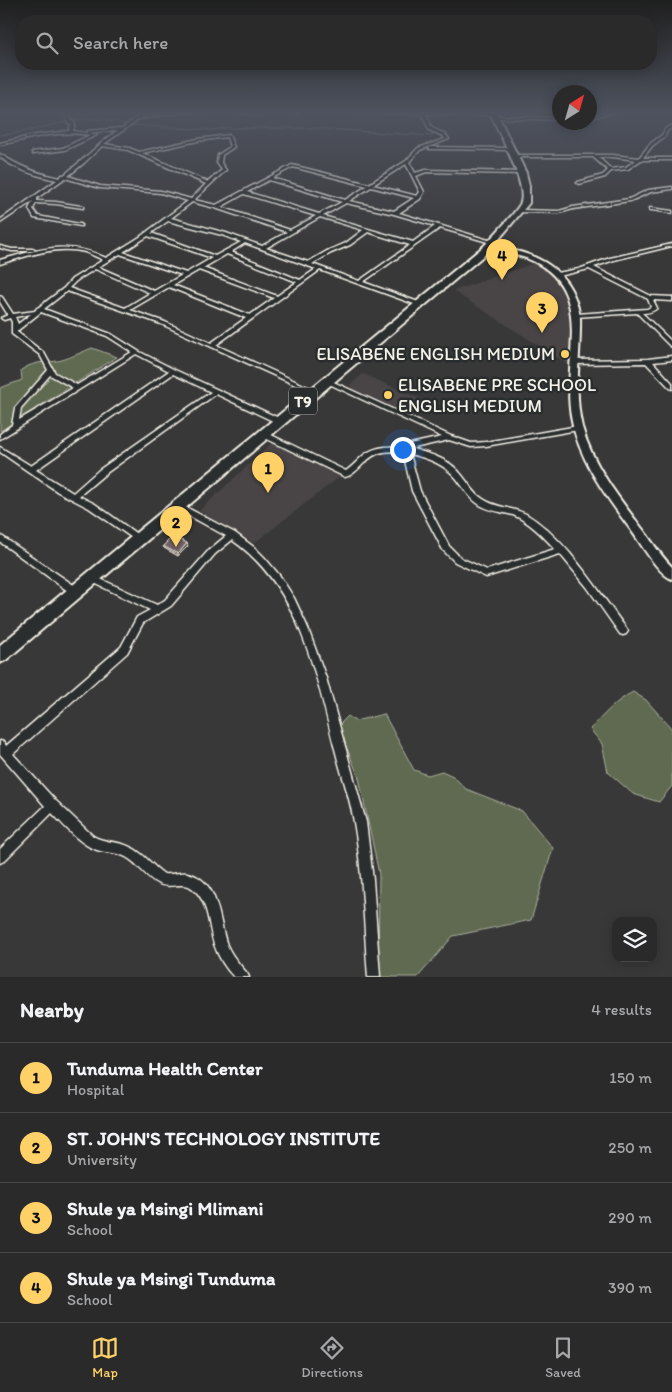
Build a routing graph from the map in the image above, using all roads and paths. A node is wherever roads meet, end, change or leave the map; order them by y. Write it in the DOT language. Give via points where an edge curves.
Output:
graph roads {
  1 [pos="596,157"];
  2 [pos="3,158"];
  3 [pos="87,158"];
  4 [pos="149,158"];
  5 [pos="220,158"];
  6 [pos="411,158"];
  7 [pos="513,158"];
  8 [pos="627,158"];
  9 [pos="640,159"];
  10 [pos="672,159"];
  11 [pos="407,162"];
  12 [pos="610,170"];
  13 [pos="522,174"];
  14 [pos="414,175"];
  15 [pos="61,177"];
  16 [pos="270,179"];
  17 [pos="579,183"];
  18 [pos="209,184"];
  19 [pos="368,186"];
  20 [pos="672,188"];
  21 [pos="244,193"];
  22 [pos="418,198"];
  23 [pos="35,200"];
  24 [pos="348,200"];
  25 [pos="191,201"];
  26 [pos="81,207"];
  27 [pos="217,207"];
  28 [pos="652,209"];
  29 [pos="520,211"];
  30 [pos="672,212"];
  31 [pos="395,213"];
  32 [pos="318,215"];
  33 [pos="168,219"];
  34 [pos="0,222"];
  35 [pos="79,225"];
  36 [pos="354,226"];
  37 [pos="439,226"];
  38 [pos="368,230"];
  39 [pos="290,232"];
  40 [pos="148,234"];
  41 [pos="359,236"];
  42 [pos="246,241"];
  43 [pos="413,244"];
  44 [pos="490,245"];
  45 [pos="672,245"];
  46 [pos="1,246"];
  47 [pos="262,248"];
  48 [pos="53,250"];
  49 [pos="120,252"];
  50 [pos="227,252"];
  51 [pos="215,258"];
  52 [pos="106,260"];
  53 [pos="0,262"];
  54 [pos="309,264"];
  55 [pos="590,266"];
  56 [pos="96,268"];
  57 [pos="199,268"];
  58 [pos="320,268"];
  59 [pos="559,274"];
  60 [pos="186,275"];
  61 [pos="301,282"];
  62 [pos="358,283"];
  63 [pos="168,285"];
  64 [pos="66,290"];
  65 [pos="154,293"];
  66 [pos="0,298"];
  67 [pos="278,298"];
  68 [pos="650,298"];
  69 [pos="672,299"];
  70 [pos="419,304"];
  71 [pos="37,310"];
  72 [pos="124,310"];
  73 [pos="639,313"];
  74 [pos="577,316"];
  75 [pos="5,317"];
  76 [pos="251,318"];
  77 [pos="14,330"];
  78 [pos="212,345"];
  79 [pos="672,345"];
  80 [pos="136,352"];
  81 [pos="672,358"];
  82 [pos="648,361"];
  83 [pos="574,362"];
  84 [pos="50,371"];
  85 [pos="173,371"];
  86 [pos="327,381"];
  87 [pos="672,387"];
  88 [pos="78,388"];
  89 [pos="215,392"];
  90 [pos="315,392"];
  91 [pos="279,421"];
  92 [pos="15,426"];
  93 [pos="578,428"];
  94 [pos="263,434"];
  95 [pos="0,437"];
  96 [pos="450,438"];
  97 [pos="0,448"];
  98 [pos="407,450"];
  99 [pos="30,470"];
  100 [pos="73,497"];
  101 [pos="178,506"];
  102 [pos="232,536"];
  103 [pos="0,538"];
  104 [pos="138,539"];
  105 [pos="562,550"];
  106 [pos="672,574"];
  107 [pos="91,578"];
  108 [pos="75,591"];
  109 [pos="157,609"];
  110 [pos="623,631"];
  111 [pos="0,655"];
  112 [pos="3,749"];
  113 [pos="52,806"];
  114 [pos="0,857"];
  115 [pos="243,977"];
  116 [pos="374,977"];
  1 -- 12 [label="street"];
  2 -- 15 [label="street" via="48,178"];
  3 -- 15 [label="street"];
  4 -- 18 [label="street"];
  5 -- 18 [label="street" via="224,171"];
  6 -- 11 [label="street"];
  7 -- 13 [label="highway, T9"];
  8 -- 9 [label="street"];
  9 -- 10 [label="street"];
  9 -- 12 [label="street" via="627,168"];
  11 -- 14 [label="street"];
  11 -- 19 [label="street"];
  12 -- 17 [label="street" via="604,176"];
  13 -- 14 [label="street" via="426,171"];
  13 -- 29 [label="highway, T9" via="526,186 525,203"];
  14 -- 22 [label="street" via="422,192"];
  15 -- 23 [label="street"];
  15 -- 25 [label="street" via="98,186 157,191"];
  16 -- 19 [label="street" via="292,166"];
  16 -- 21 [label="street"];
  16 -- 24 [label="street"];
  18 -- 25 [label="street"];
  19 -- 22 [label="street"];
  19 -- 24 [label="street"];
  20 -- 29 [label="street" via="650,191 630,200 559,212"];
  21 -- 27 [label="street"];
  21 -- 32 [label="street"];
  22 -- 31 [label="street"];
  23 -- 26 [label="street"];
  23 -- 34 [label="street"];
  23 -- 35 [label="street" via="31,209 36,217"];
  24 -- 31 [label="street"];
  24 -- 32 [label="street"];
  25 -- 27 [label="street"];
  25 -- 33 [label="street"];
  27 -- 39 [label="street"];
  28 -- 30 [label="street"];
  29 -- 44 [label="highway, T9"];
  31 -- 37 [label="street"];
  32 -- 36 [label="street"];
  32 -- 39 [label="street"];
  33 -- 40 [label="street"];
  33 -- 42 [label="street"];
  36 -- 38 [label="street"];
  36 -- 41 [label="street"];
  37 -- 43 [label="street"];
  37 -- 44 [label="street"];
  38 -- 41 [label="street"];
  38 -- 43 [label="street"];
  39 -- 47 [label="street"];
  40 -- 49 [label="street"];
  40 -- 51 [label="street"];
  41 -- 54 [label="street"];
  42 -- 47 [label="street"];
  42 -- 50 [label="street"];
  43 -- 62 [label="street"];
  44 -- 59 [label="street" via="536,259"];
  44 -- 70 [label="highway, T9"];
  45 -- 55 [label="street"];
  46 -- 48 [label="street" via="12,250"];
  47 -- 54 [label="street"];
  48 -- 52 [label="street" via="82,250"];
  48 -- 53 [label="street"];
  49 -- 52 [label="street"];
  49 -- 60 [label="street"];
  50 -- 51 [label="street"];
  50 -- 61 [label="street"];
  51 -- 57 [label="street"];
  52 -- 56 [label="street"];
  54 -- 58 [label="street"];
  55 -- 59 [label="street"];
  55 -- 68 [label="street"];
  56 -- 64 [label="street" via="74,280"];
  56 -- 65 [label="street"];
  57 -- 60 [label="street"];
  57 -- 67 [label="street"];
  58 -- 61 [label="street"];
  58 -- 62 [label="street"];
  59 -- 74 [label="street" via="569,290"];
  60 -- 63 [label="street"];
  61 -- 67 [label="street"];
  62 -- 70 [label="street"];
  63 -- 65 [label="street"];
  63 -- 76 [label="street"];
  64 -- 71 [label="street"];
  64 -- 72 [label="street"];
  65 -- 72 [label="street"];
  66 -- 75 [label="street" via="10,313"];
  67 -- 76 [label="street"];
  68 -- 69 [label="street"];
  68 -- 73 [label="street" via="654,308"];
  70 -- 86 [label="highway, T9"];
  71 -- 75 [label="street"];
  71 -- 77 [label="street"];
  71 -- 80 [label="street" via="109,335"];
  72 -- 78 [label="street"];
  73 -- 74 [label="street"];
  73 -- 79 [label="street"];
  74 -- 83 [label="street"];
  75 -- 77 [label="street"];
  76 -- 78 [label="street"];
  77 -- 84 [label="street" via="42,354"];
  78 -- 90 [label="street"];
  80 -- 85 [label="street"];
  80 -- 88 [label="street"];
  81 -- 82 [label="street"];
  82 -- 83 [label="street"];
  82 -- 87 [label="street"];
  83 -- 93 [label="street" via="573,396"];
  84 -- 88 [label="street"];
  84 -- 92 [label="street" via="18,408"];
  85 -- 89 [label="street"];
  85 -- 99 [label="street"];
  86 -- 90 [label="highway, T9"];
  86 -- 96 [label="street"];
  88 -- 92 [label="street"];
  89 -- 91 [label="street"];
  89 -- 100 [label="street" via="102,472"];
  90 -- 91 [label="highway, T9"];
  91 -- 94 [label="highway, T9"];
  92 -- 95 [label="street"];
  93 -- 96 [label="street" via="478,446"];
  93 -- 106 [label="street" via="599,475"];
  94 -- 98 [label="street" via="345,474 372,453 387,449"];
  94 -- 101 [label="highway, T9"];
  96 -- 98 [label="street" via="412,446"];
  97 -- 99 [label="street"];
  98 -- 105 [label="street" via="451,468 479,501 522,515"];
  98 -- 105 [label="street" via="416,491 446,548 458,560 486,574"];
  99 -- 100 [label="street"];
  100 -- 104 [label="street" via="92,506"];
  101 -- 102 [label="street"];
  101 -- 104 [label="highway, T9"];
  102 -- 109 [label="street" via="212,552 168,603"];
  102 -- 116 [label="street" via="254,552 273,574 303,624 315,661 360,820"];
  103 -- 108 [label="street"];
  104 -- 107 [label="highway, T9"];
  105 -- 110 [label="street"];
  107 -- 108 [label="highway, T9"];
  107 -- 109 [label="street"];
  108 -- 111 [label="highway, T9"];
  109 -- 112 [label="street" via="140,620 124,650"];
  112 -- 113 [label="street"];
  113 -- 114 [label="street"];
  113 -- 115 [label="street" via="92,842 113,846 133,855 160,878 169,881 177,877 186,878 195,882 209,899 221,946 228,960"];
}
